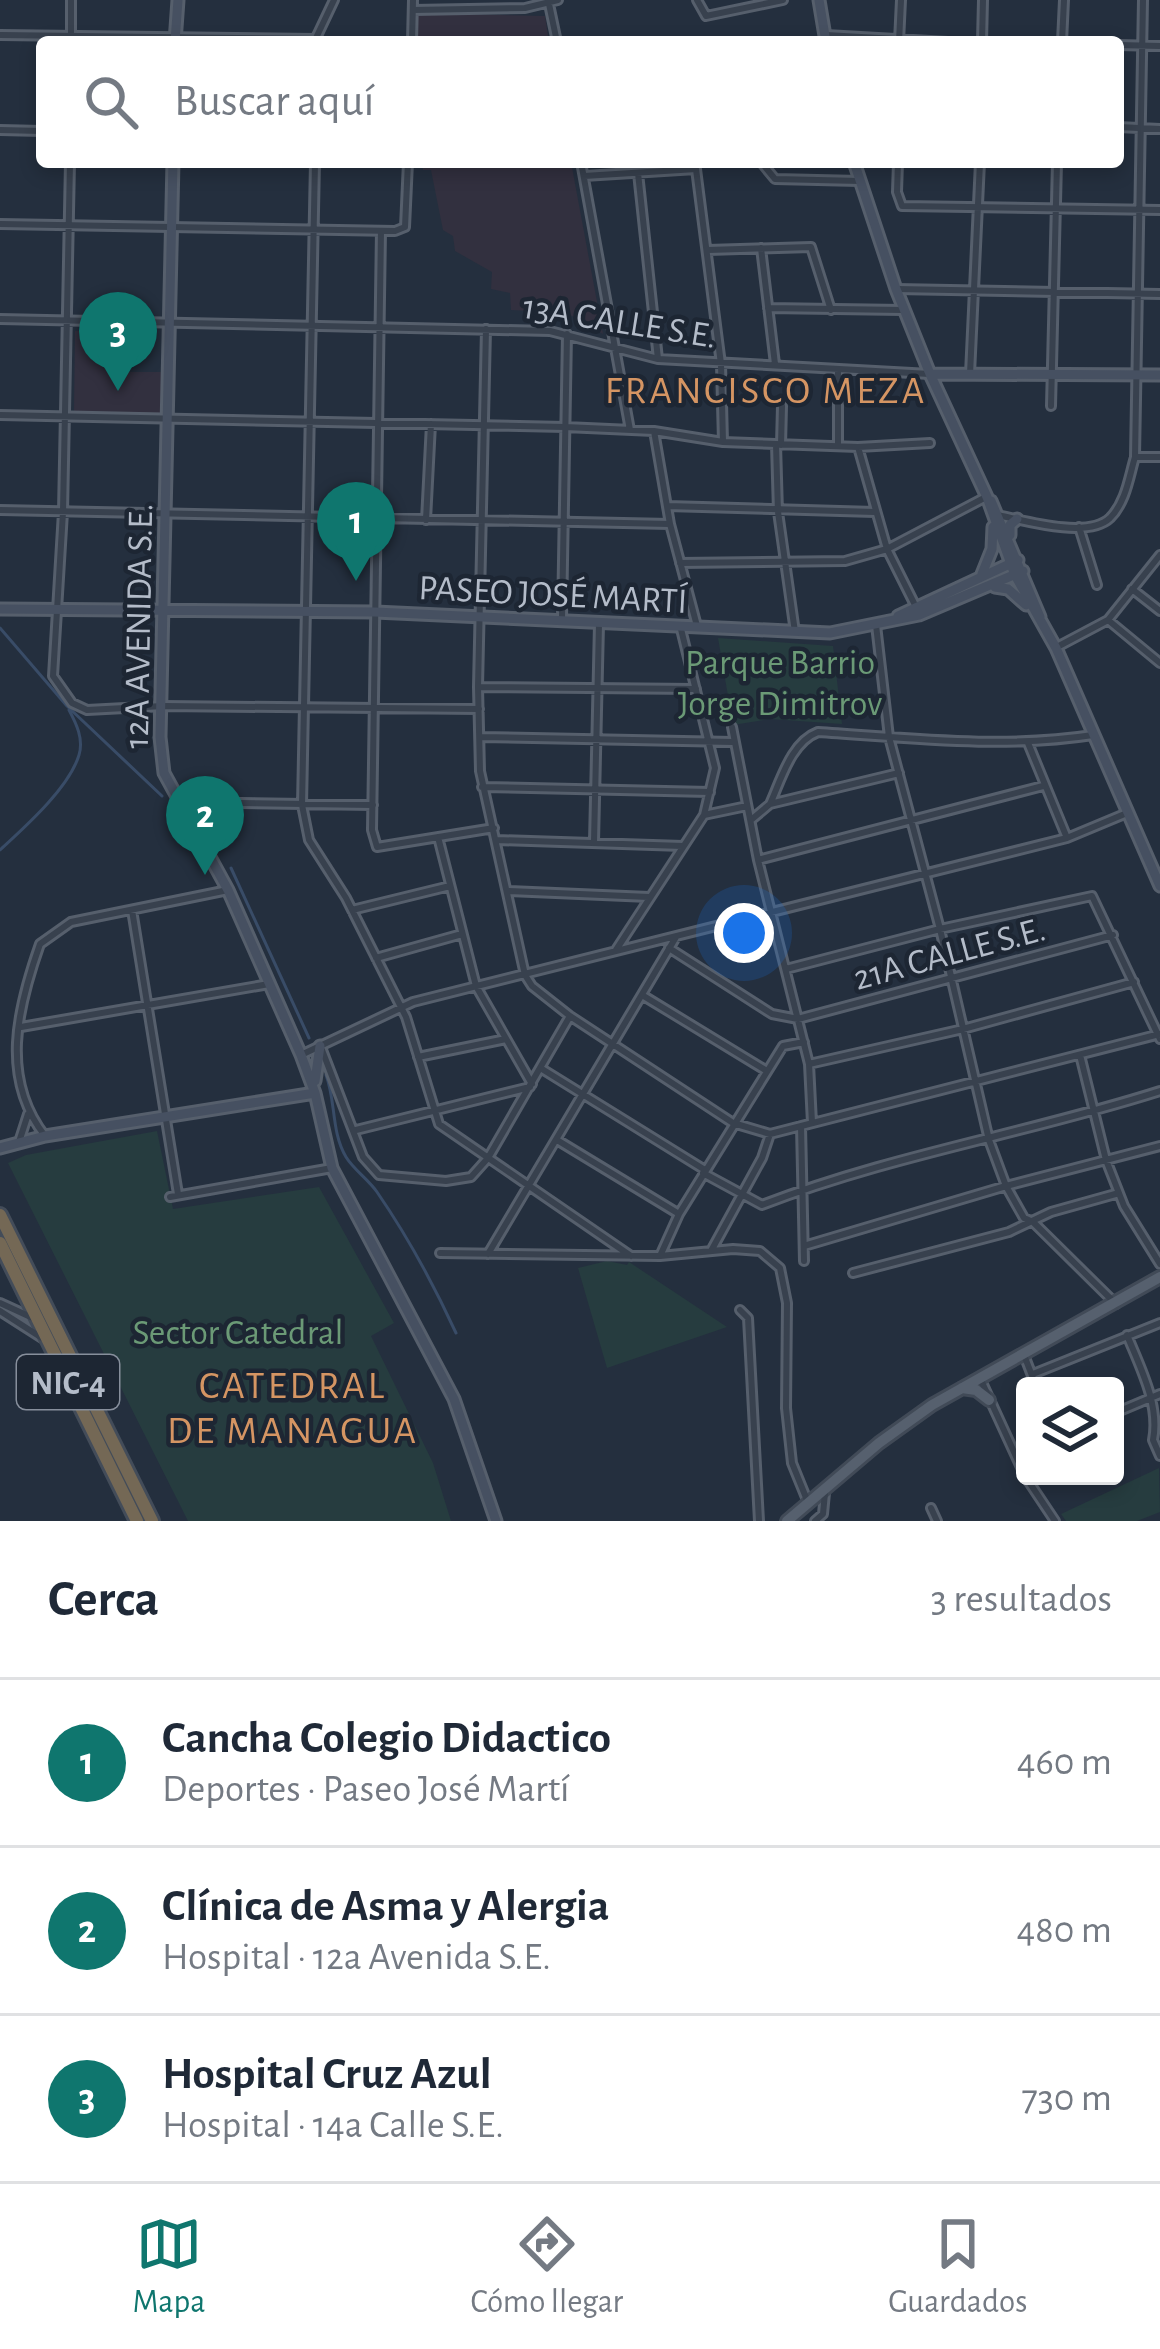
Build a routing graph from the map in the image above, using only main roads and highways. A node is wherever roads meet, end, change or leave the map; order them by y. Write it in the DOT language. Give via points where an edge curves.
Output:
graph roads {
  1 [pos="178,0"];
  2 [pos="819,0"];
  3 [pos="175,36"];
  4 [pos="825,36"];
  5 [pos="173,168"];
  6 [pos="856,168"];
  7 [pos="930,374"];
  8 [pos="1160,375"];
  9 [pos="996,518"];
  10 [pos="1017,519"];
  11 [pos="1010,540"];
  12 [pos="1017,567"];
  13 [pos="981,577"];
  14 [pos="990,587"];
  15 [pos="0,609"];
  16 [pos="165,609"];
  17 [pos="1036,615"];
  18 [pos="881,624"];
  19 [pos="1160,884"];
  20 [pos="313,1050"];
  21 [pos="315,1093"];
  22 [pos="0,1148"];
  23 [pos="0,1215"];
  24 [pos="3,1234"];
  25 [pos="1160,1271"];
  26 [pos="959,1388"];
  27 [pos="989,1400"];
  28 [pos="137,1521"];
  29 [pos="152,1521"];
  30 [pos="496,1521"];
  31 [pos="787,1521"];
  1 -- 3 [label="main road"];
  2 -- 4 [label="main road"];
  5 -- 16 [label="main road, 12A AVENIDA S.E."];
  6 -- 7 [label="main road"];
  7 -- 8 [label="main road, 13A CALLE S.E."];
  7 -- 9 [label="main road"];
  9 -- 11 [label="main road"];
  9 -- 12 [label="main road"];
  9 -- 13 [label="main road"];
  10 -- 11 [label="main road"];
  11 -- 12 [label="main road"];
  12 -- 13 [label="main road, PASEO JOSÉ MARTÍ"];
  12 -- 14 [label="main road, PASEO JOSÉ MARTÍ"];
  12 -- 17 [label="main road"];
  13 -- 18 [label="main road, PASEO JOSÉ MARTÍ"];
  14 -- 17 [label="main road" via="1008,589"];
  14 -- 18 [label="main road, PASEO JOSÉ MARTÍ"];
  15 -- 16 [label="main road, PASEO JOSÉ MARTÍ"];
  16 -- 18 [label="main road, PASEO JOSÉ MARTÍ" via="830,633"];
  16 -- 20 [label="main road, 12A AVENIDA S.E." via="164,773 269,984"];
  17 -- 19 [label="main road"];
  20 -- 21 [label="main road, 12A AVENIDA S.E."];
  20 -- 21 [label="main road"];
  21 -- 22 [label="main road"];
  21 -- 30 [label="main road, 12A AVENIDA S.E." via="332,1168 454,1399"];
  23 -- 24 [label="highway, NIC-4"];
  24 -- 28 [label="highway, NIC-4"];
  24 -- 29 [label="highway, NIC-4"];
  25 -- 26 [label="main road" via="1121,1301"];
  26 -- 27 [label="main road"];
  26 -- 31 [label="main road"];
}
